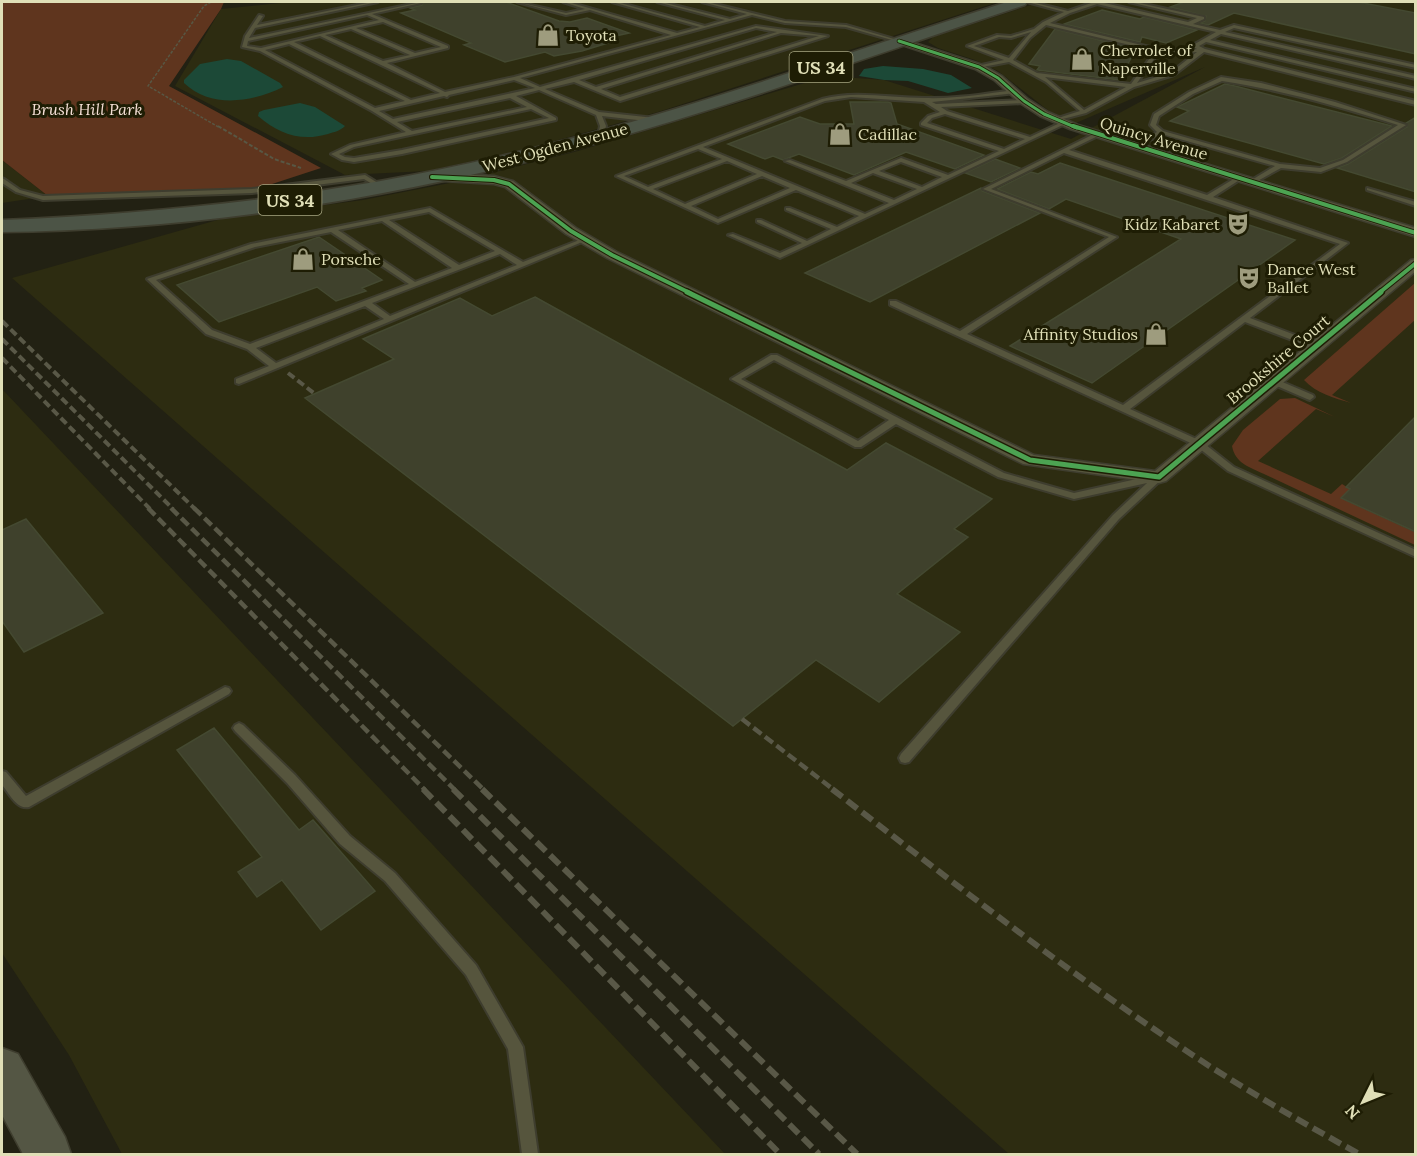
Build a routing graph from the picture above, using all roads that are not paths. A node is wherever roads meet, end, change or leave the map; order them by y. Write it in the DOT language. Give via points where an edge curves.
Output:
graph roads {
  1 [pos="376,2"];
  2 [pos="419,2"];
  3 [pos="519,2"];
  4 [pos="565,2"];
  5 [pos="614,2"];
  6 [pos="659,2"];
  7 [pos="704,2"];
  8 [pos="927,2"];
  9 [pos="939,2"];
  10 [pos="1020,2"];
  11 [pos="1029,2"];
  12 [pos="1097,2"];
  13 [pos="1131,2"];
  14 [pos="590,9"];
  15 [pos="1068,12"];
  16 [pos="367,13"];
  17 [pos="752,14"];
  18 [pos="261,16"];
  19 [pos="384,20"];
  20 [pos="730,20"];
  21 [pos="1045,23"];
  22 [pos="1189,24"];
  23 [pos="254,27"];
  24 [pos="706,27"];
  25 [pos="352,28"];
  26 [pos="1032,30"];
  27 [pos="1220,32"];
  28 [pos="780,33"];
  29 [pos="321,35"];
  30 [pos="677,35"];
  31 [pos="246,40"];
  32 [pos="1206,40"];
  33 [pos="899,41"];
  34 [pos="289,42"];
  35 [pos="261,50"];
  36 [pos="1158,50"];
  37 [pos="1203,50"];
  38 [pos="414,55"];
  39 [pos="1010,60"];
  40 [pos="382,63"];
  41 [pos="979,67"];
  42 [pos="1416,67"];
  43 [pos="1033,74"];
  44 [pos="515,78"];
  45 [pos="1416,78"];
  46 [pos="574,80"];
  47 [pos="1132,86"];
  48 [pos="539,89"];
  49 [pos="595,89"];
  50 [pos="1416,91"];
  51 [pos="447,95"];
  52 [pos="512,96"];
  53 [pos="1019,96"];
  54 [pos="924,100"];
  55 [pos="411,102"];
  56 [pos="1416,103"];
  57 [pos="936,106"];
  58 [pos="533,108"];
  59 [pos="374,110"];
  60 [pos="945,112"];
  61 [pos="1084,112"];
  62 [pos="598,114"];
  63 [pos="657,120"];
  64 [pos="392,121"];
  65 [pos="1061,122"];
  66 [pos="1161,132"];
  67 [pos="411,133"];
  68 [pos="1098,134"];
  69 [pos="601,136"];
  70 [pos="1030,139"];
  71 [pos="1135,146"];
  72 [pos="698,147"];
  73 [pos="1004,151"];
  74 [pos="1065,151"];
  75 [pos="526,155"];
  76 [pos="727,159"];
  77 [pos="788,161"];
  78 [pos="1280,166"];
  79 [pos="873,171"];
  80 [pos="762,174"];
  81 [pos="432,177"];
  82 [pos="947,177"];
  83 [pos="1239,178"];
  84 [pos="2,180"];
  85 [pos="1252,182"];
  86 [pos="509,184"];
  87 [pos="845,184"];
  88 [pos="379,186"];
  89 [pos="795,188"];
  90 [pos="647,189"];
  91 [pos="922,189"];
  92 [pos="1369,189"];
  93 [pos="1208,198"];
  94 [pos="894,202"];
  95 [pos="1416,204"];
  96 [pos="685,206"];
  97 [pos="788,209"];
  98 [pos="864,216"];
  99 [pos="383,219"];
  100 [pos="759,222"];
  101 [pos="2,226"];
  102 [pos="331,229"];
  103 [pos="836,229"];
  104 [pos="1416,233"];
  105 [pos="730,234"];
  106 [pos="584,240"];
  107 [pos="807,243"];
  108 [pos="500,252"];
  109 [pos="1416,263"];
  110 [pos="521,264"];
  111 [pos="458,268"];
  112 [pos="414,284"];
  113 [pos="366,303"];
  114 [pos="893,303"];
  115 [pos="389,319"];
  116 [pos="1244,319"];
  117 [pos="961,334"];
  118 [pos="1316,346"];
  119 [pos="250,347"];
  120 [pos="274,366"];
  121 [pos="239,381"];
  122 [pos="1273,381"];
  123 [pos="1310,397"];
  124 [pos="1124,409"];
  125 [pos="896,420"];
  126 [pos="1198,443"];
  127 [pos="1159,477"];
  128 [pos="1416,554"];
  129 [pos="225,691"];
  130 [pos="239,728"];
  131 [pos="905,758"];
  132 [pos="2,776"];
  133 [pos="2,1070"];
  134 [pos="48,1155"];
  135 [pos="530,1155"];
  1 -- 23 [label="lane"];
  2 -- 16 [label="lane"];
  3 -- 14 [label="lane" via="566,14"];
  4 -- 14 [label="lane"];
  5 -- 24 [label="lane"];
  6 -- 20 [label="lane"];
  7 -- 17 [label="lane"];
  8 -- 9 [label="lane"];
  10 -- 33 [label="main road, West Ogden Avenue / US 34"];
  11 -- 15 [label="lane"];
  12 -- 15 [label="lane"];
  12 -- 22 [label="lane"];
  13 -- 22 [label="lane" via="1202,18"];
  14 -- 30 [label="lane"];
  15 -- 21 [label="lane"];
  16 -- 19 [label="lane"];
  16 -- 31 [label="lane"];
  17 -- 20 [label="lane"];
  17 -- 33 [label="lane" via="791,23 835,23"];
  18 -- 23 [label="lane"];
  19 -- 25 [label="lane"];
  19 -- 38 [label="lane" via="446,46"];
  20 -- 24 [label="lane"];
  21 -- 26 [label="lane"];
  21 -- 36 [label="lane"];
  22 -- 27 [label="lane"];
  23 -- 31 [label="lane"];
  24 -- 30 [label="lane"];
  25 -- 29 [label="lane"];
  25 -- 38 [label="lane"];
  26 -- 39 [label="lane"];
  26 -- 39 [label="lane" via="969,46"];
  27 -- 32 [label="lane"];
  27 -- 42 [label="lane" via="1234,26"];
  27 -- 45 [label="lane"];
  28 -- 46 [label="lane" via="756,27"];
  28 -- 49 [label="lane"];
  28 -- 49 [label="lane" via="826,36 620,99"];
  29 -- 34 [label="lane"];
  29 -- 40 [label="lane"];
  30 -- 44 [label="lane"];
  31 -- 35 [label="lane" via="244,47"];
  32 -- 37 [label="lane" via="1195,46"];
  32 -- 50 [label="lane"];
  33 -- 41 [label="street, Quincy Avenue"];
  33 -- 63 [label="main road, West Ogden Avenue / US 34"];
  34 -- 35 [label="lane"];
  34 -- 55 [label="lane"];
  35 -- 59 [label="lane"];
  36 -- 37 [label="lane"];
  36 -- 47 [label="lane"];
  37 -- 47 [label="lane" via="1172,74"];
  37 -- 56 [label="lane"];
  38 -- 40 [label="lane"];
  39 -- 41 [label="lane"];
  39 -- 43 [label="lane"];
  40 -- 51 [label="lane"];
  41 -- 53 [label="street, Quincy Avenue"];
  43 -- 47 [label="lane"];
  43 -- 61 [label="lane" via="1048,81"];
  44 -- 48 [label="lane"];
  44 -- 51 [label="lane"];
  46 -- 48 [label="lane"];
  46 -- 49 [label="lane"];
  47 -- 61 [label="lane"];
  48 -- 52 [label="lane"];
  48 -- 62 [label="lane"];
  51 -- 55 [label="lane"];
  52 -- 58 [label="lane"];
  52 -- 64 [label="lane"];
  53 -- 54 [label="lane"];
  53 -- 57 [label="lane"];
  53 -- 65 [label="street, Quincy Avenue"];
  54 -- 57 [label="lane"];
  54 -- 72 [label="lane" via="823,98"];
  55 -- 59 [label="lane"];
  57 -- 60 [label="lane"];
  58 -- 67 [label="lane"];
  58 -- 67 [label="lane" via="554,119 378,156 344,159 334,154"];
  59 -- 64 [label="lane"];
  60 -- 70 [label="lane"];
  60 -- 73 [label="lane" via="923,124"];
  61 -- 65 [label="lane"];
  62 -- 63 [label="lane"];
  62 -- 69 [label="lane" via="603,126"];
  63 -- 69 [label="main road, West Ogden Avenue / US 34"];
  64 -- 67 [label="lane"];
  65 -- 68 [label="street, Quincy Avenue"];
  65 -- 70 [label="lane"];
  66 -- 71 [label="lane"];
  66 -- 78 [label="lane"];
  66 -- 78 [label="lane" via="1153,125 1156,115 1221,79 1333,103 1402,125 1345,161 1321,170"];
  68 -- 71 [label="street, Quincy Avenue"];
  68 -- 74 [label="lane"];
  69 -- 75 [label="main road, West Ogden Avenue / US 34"];
  70 -- 73 [label="lane"];
  71 -- 83 [label="street, Quincy Avenue"];
  72 -- 76 [label="lane"];
  72 -- 90 [label="lane" via="619,176"];
  73 -- 82 [label="lane"];
  74 -- 93 [label="lane"];
  74 -- 117 [label="lane" via="986,189 1114,237"];
  75 -- 81 [label="main road, West Ogden Avenue / US 34"];
  75 -- 86 [label="street" via="511,170"];
  76 -- 80 [label="lane"];
  76 -- 90 [label="lane"];
  77 -- 87 [label="lane"];
  78 -- 85 [label="lane"];
  79 -- 82 [label="lane" via="901,160"];
  79 -- 87 [label="lane"];
  79 -- 91 [label="lane"];
  80 -- 89 [label="lane"];
  80 -- 96 [label="lane"];
  81 -- 86 [label="street"];
  81 -- 88 [label="main road, West Ogden Avenue / US 34"];
  82 -- 91 [label="lane"];
  83 -- 85 [label="street, Quincy Avenue"];
  83 -- 93 [label="lane"];
  84 -- 88 [label="lane" via="18,191 43,198 252,191 365,177"];
  85 -- 104 [label="street, Quincy Avenue"];
  86 -- 106 [label="street"];
  87 -- 94 [label="lane"];
  88 -- 101 [label="main road, West Ogden Avenue / US 34" via="188,213"];
  89 -- 96 [label="lane" via="718,221"];
  89 -- 98 [label="lane"];
  90 -- 96 [label="lane"];
  91 -- 94 [label="lane"];
  92 -- 95 [label="lane"];
  93 -- 116 [label="lane" via="1345,243"];
  94 -- 98 [label="lane"];
  97 -- 103 [label="lane"];
  98 -- 103 [label="lane"];
  99 -- 102 [label="lane"];
  99 -- 108 [label="lane" via="430,210"];
  99 -- 111 [label="lane"];
  100 -- 107 [label="lane"];
  102 -- 112 [label="lane"];
  102 -- 119 [label="lane" via="253,245 151,279 208,332"];
  103 -- 107 [label="lane"];
  105 -- 107 [label="lane" via="780,256"];
  106 -- 110 [label="lane"];
  106 -- 127 [label="street" via="1030,460"];
  108 -- 110 [label="lane"];
  108 -- 111 [label="lane"];
  109 -- 118 [label="street, Brookshire Court"];
  110 -- 115 [label="lane"];
  111 -- 112 [label="lane"];
  112 -- 113 [label="lane"];
  113 -- 115 [label="lane"];
  113 -- 119 [label="lane"];
  114 -- 117 [label="lane"];
  115 -- 120 [label="lane"];
  116 -- 118 [label="lane"];
  116 -- 124 [label="lane"];
  117 -- 124 [label="lane"];
  118 -- 122 [label="street, Brookshire Court"];
  119 -- 120 [label="lane"];
  120 -- 121 [label="lane"];
  122 -- 123 [label="lane"];
  122 -- 126 [label="street, Brookshire Court"];
  124 -- 126 [label="lane"];
  125 -- 125 [label="lane" via="774,357 735,379 858,445"];
  125 -- 127 [label="lane" via="1001,475 1074,496"];
  126 -- 127 [label="street, Brookshire Court"];
  126 -- 128 [label="lane" via="1231,469"];
  127 -- 131 [label="lane" via="1116,517"];
  129 -- 132 [label="lane" via="24,803"];
  130 -- 135 [label="lane" via="345,840 390,878 471,970 515,1047"];
  133 -- 134 [label="main road"];
}
